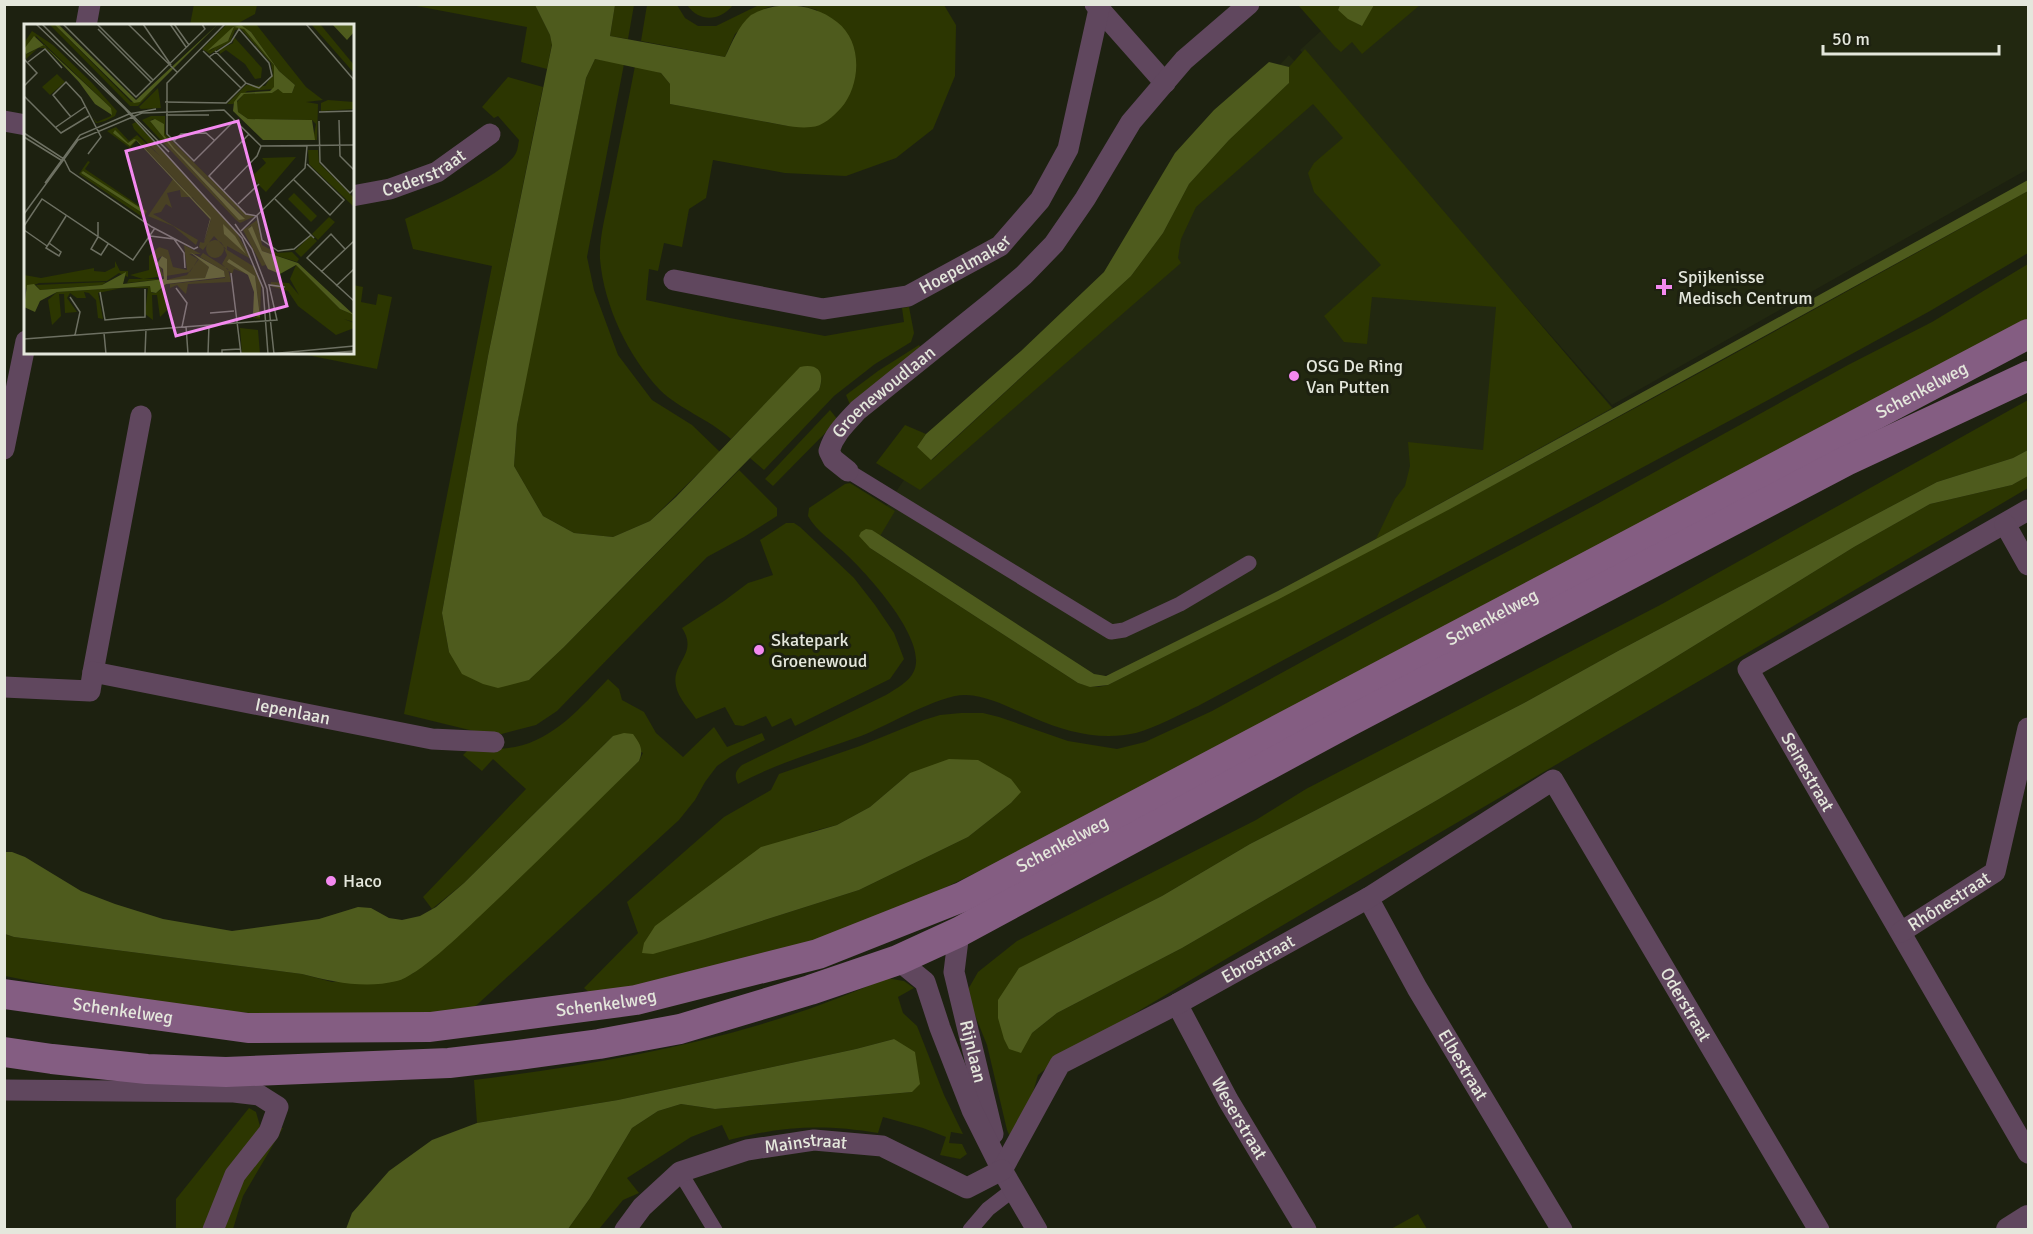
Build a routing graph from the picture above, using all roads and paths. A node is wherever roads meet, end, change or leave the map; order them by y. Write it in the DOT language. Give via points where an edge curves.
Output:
graph roads {
  1 [pos="90,4"];
  2 [pos="1249,4"];
  3 [pos="1097,7"];
  4 [pos="86,24"];
  5 [pos="1165,83"];
  6 [pos="4,121"];
  7 [pos="24,125"];
  8 [pos="490,135"];
  9 [pos="354,196"];
  10 [pos="674,280"];
  11 [pos="2028,334"];
  12 [pos="24,345"];
  13 [pos="12,369"];
  14 [pos="2028,376"];
  15 [pos="141,416"];
  16 [pos="4,448"];
  17 [pos="848,471"];
  18 [pos="2028,510"];
  19 [pos="2005,524"];
  20 [pos="1249,563"];
  21 [pos="2028,566"];
  22 [pos="93,672"];
  23 [pos="4,687"];
  24 [pos="2028,728"];
  25 [pos="494,742"];
  26 [pos="1553,780"];
  27 [pos="1368,898"];
  28 [pos="959,932"];
  29 [pos="1901,932"];
  30 [pos="898,960"];
  31 [pos="4,994"];
  32 [pos="1177,1004"];
  33 [pos="4,1052"];
  34 [pos="4,1089"];
  35 [pos="2028,1153"];
  36 [pos="1002,1170"];
  37 [pos="680,1172"];
  38 [pos="1014,1189"];
  39 [pos="2028,1218"];
  40 [pos="213,1230"];
  41 [pos="625,1230"];
  42 [pos="715,1230"];
  43 [pos="970,1230"];
  44 [pos="1037,1230"];
  45 [pos="1306,1230"];
  46 [pos="1562,1230"];
  47 [pos="1819,1230"];
  48 [pos="2009,1230"];
  1 -- 4 [label="street"];
  2 -- 5 [label="street, Groenewoudlaan" via="1184,60"];
  3 -- 5 [label="street"];
  3 -- 10 [label="street, Hoepelmaker" via="1068,149 1040,200 1000,246 908,296 823,309"];
  5 -- 17 [label="street, Groenewoudlaan" via="1131,122 1054,244 1024,275 858,410 839,430 829,451"];
  6 -- 7 [label="street"];
  8 -- 9 [label="street, Cederstraat" via="437,172 390,189"];
  11 -- 31 [label="main road, Schenkelweg" via="962,897 818,954 636,1000 430,1028 248,1028"];
  12 -- 13 [label="street"];
  13 -- 16 [label="street"];
  14 -- 28 [label="main road, Schenkelweg" via="1846,461 1348,722"];
  15 -- 22 [label="street"];
  17 -- 20 [label="street, Groenewoudlaan" via="1111,632 1124,630 1180,604"];
  18 -- 19 [label="street, Seinestraat"];
  19 -- 21 [label="street"];
  19 -- 29 [label="street, Seinestraat" via="1748,669"];
  22 -- 23 [label="street" via="90,691"];
  22 -- 25 [label="street, Iepenlaan" via="432,739"];
  24 -- 29 [label="street, Rhônestraat" via="1995,872"];
  26 -- 27 [label="street, Ebrostraat"];
  26 -- 47 [label="street, Oderstraat"];
  27 -- 32 [label="street, Ebrostraat"];
  27 -- 46 [label="street, Elbestraat" via="1423,999"];
  28 -- 30 [label="main road, Schenkelweg"];
  28 -- 36 [label="street, Rijnlaan" via="954,972"];
  29 -- 35 [label="street, Seinestraat"];
  30 -- 33 [label="main road, Schenkelweg" via="680,1029 599,1044 449,1063 226,1072 147,1069"];
  30 -- 36 [label="street, Rijnlaan" via="925,982 972,1110"];
  32 -- 36 [label="street, Ebrostraat" via="1060,1064"];
  32 -- 45 [label="street, Weserstraat" via="1228,1100"];
  34 -- 40 [label="street" via="234,1092 260,1095 278,1107 268,1132 235,1175"];
  36 -- 37 [label="street, Mainstraat" via="967,1188 882,1146 814,1140 747,1150"];
  36 -- 38 [label="street, Rijnlaan"];
  37 -- 41 [label="street, Mainstraat" via="642,1207"];
  37 -- 42 [label="street"];
  38 -- 43 [label="street" via="988,1209"];
  38 -- 44 [label="street, Rijnlaan"];
  39 -- 48 [label="street"];
}
